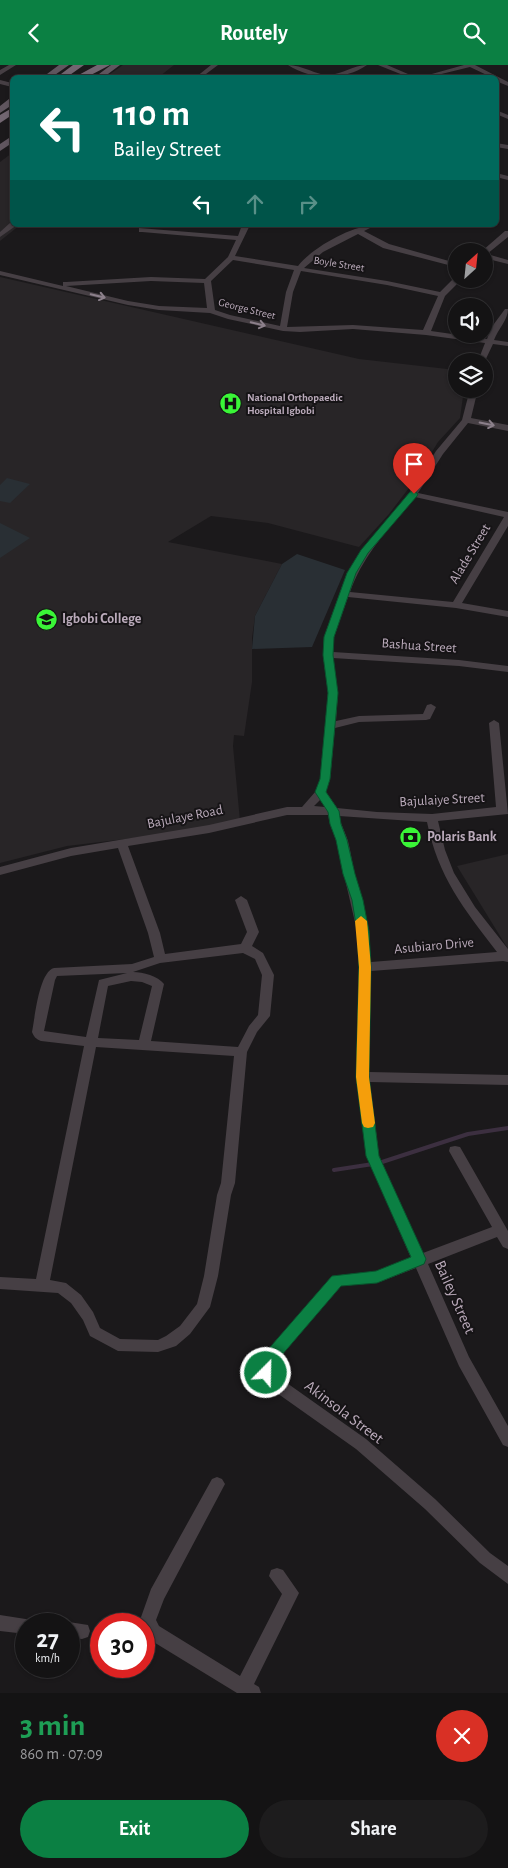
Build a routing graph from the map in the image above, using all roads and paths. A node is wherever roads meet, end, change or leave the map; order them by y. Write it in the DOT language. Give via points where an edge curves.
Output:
graph roads {
  1 [pos="9,65"];
  2 [pos="65,65"];
  3 [pos="79,65"];
  4 [pos="90,65"];
  5 [pos="105,65"];
  6 [pos="116,65"];
  7 [pos="214,65"];
  8 [pos="291,65"];
  9 [pos="364,65"];
  10 [pos="381,65"];
  11 [pos="470,65"];
  12 [pos="0,73"];
  13 [pos="49,75"];
  14 [pos="64,75"];
  15 [pos="76,75"];
  16 [pos="84,75"];
  17 [pos="102,75"];
  18 [pos="204,75"];
  19 [pos="323,75"];
  20 [pos="335,75"];
  21 [pos="407,75"];
  22 [pos="432,75"];
  23 [pos="489,75"];
  24 [pos="8,107"];
  25 [pos="0,120"];
  26 [pos="10,141"];
  27 [pos="0,149"];
  28 [pos="10,227"];
  29 [pos="245,227"];
  30 [pos="367,227"];
  31 [pos="142,229"];
  32 [pos="358,231"];
  33 [pos="508,233"];
  34 [pos="0,235"];
  35 [pos="240,237"];
  36 [pos="493,246"];
  37 [pos="493,257"];
  38 [pos="231,258"];
  39 [pos="508,262"];
  40 [pos="448,263"];
  41 [pos="300,269"];
  42 [pos="0,273"];
  43 [pos="207,281"];
  44 [pos="54,285"];
  45 [pos="449,288"];
  46 [pos="442,295"];
  47 [pos="211,311"];
  48 [pos="508,311"];
  49 [pos="283,329"];
  50 [pos="426,333"];
  51 [pos="493,334"];
  52 [pos="448,336"];
  53 [pos="493,341"];
  54 [pos="508,344"];
  55 [pos="472,398"];
  56 [pos="466,420"];
  57 [pos="508,428"];
  58 [pos="414,494"];
  59 [pos="508,516"];
  60 [pos="344,594"];
  61 [pos="456,605"];
  62 [pos="508,614"];
  63 [pos="328,652"];
  64 [pos="508,669"];
  65 [pos="431,707"];
  66 [pos="494,723"];
  67 [pos="331,725"];
  68 [pos="321,792"];
  69 [pos="305,810"];
  70 [pos="333,811"];
  71 [pos="505,811"];
  72 [pos="377,816"];
  73 [pos="432,818"];
  74 [pos="122,845"];
  75 [pos="0,871"];
  76 [pos="241,900"];
  77 [pos="246,948"];
  78 [pos="507,957"];
  79 [pos="160,959"];
  80 [pos="365,967"];
  81 [pos="91,1042"];
  82 [pos="144,1045"];
  83 [pos="241,1052"];
  84 [pos="363,1077"];
  85 [pos="508,1080"];
  86 [pos="455,1151"];
  87 [pos="500,1230"];
  88 [pos="508,1243"];
  89 [pos="419,1259"];
  90 [pos="0,1283"];
  91 [pos="42,1285"];
  92 [pos="508,1440"];
  93 [pos="217,1483"];
  94 [pos="508,1576"];
  95 [pos="277,1577"];
  96 [pos="0,1623"];
  97 [pos="15,1624"];
  98 [pos="248,1690"];
  1 -- 12 [label="street"];
  2 -- 13 [label="main road"];
  3 -- 14 [label="highway"];
  4 -- 15 [label="highway"];
  5 -- 16 [label="highway"];
  6 -- 17 [label="main road"];
  7 -- 18 [label="street"];
  8 -- 19 [label="street"];
  9 -- 20 [label="street"];
  10 -- 21 [label="street"];
  11 -- 22 [label="street"];
  11 -- 23 [label="street"];
  24 -- 25 [label="highway"];
  26 -- 27 [label="main road"];
  28 -- 34 [label="street"];
  29 -- 35 [label="street"];
  30 -- 32 [label="street"];
  31 -- 35 [label="street"];
  32 -- 40 [label="street" via="386,246"];
  32 -- 41 [label="street" via="323,248"];
  33 -- 36 [label="street"];
  35 -- 38 [label="street"];
  37 -- 39 [label="street"];
  38 -- 41 [label="street, Boyle Street"];
  38 -- 43 [label="street"];
  41 -- 46 [label="street, Boyle Street"];
  41 -- 49 [label="street" via="288,300"];
  42 -- 44 [label="street, George Street"];
  43 -- 44 [label="street" via="151,279"];
  43 -- 47 [label="street"];
  44 -- 47 [label="street, George Street, one-way" via="159,308"];
  45 -- 46 [label="street"];
  46 -- 50 [label="street"];
  47 -- 49 [label="street, George Street, one-way"];
  48 -- 51 [label="street"];
  49 -- 50 [label="street, George Street" via="353,327"];
  50 -- 52 [label="street, George Street"];
  53 -- 54 [label="street, George Street"];
  55 -- 56 [label="street"];
  56 -- 57 [label="street, one-way"];
  56 -- 58 [label="street" via="439,453"];
  58 -- 59 [label="street"];
  58 -- 60 [label="street" via="365,552"];
  59 -- 61 [label="street, Alade Street"];
  60 -- 61 [label="street"];
  60 -- 63 [label="street" via="329,637"];
  61 -- 62 [label="street"];
  63 -- 64 [label="street, Bashua Street"];
  63 -- 67 [label="street" via="333,693"];
  65 -- 67 [label="street" via="426,717 359,719"];
  66 -- 71 [label="street"];
  67 -- 68 [label="street"];
  68 -- 69 [label="street"];
  68 -- 70 [label="street, Bailey Street"];
  69 -- 70 [label="street, Bajulaye Road"];
  69 -- 74 [label="street, Bajulaye Road"];
  70 -- 72 [label="street, Bajulaye Road"];
  70 -- 80 [label="street, Bailey Street" via="358,900"];
  71 -- 73 [label="street, Bajulaiye Street"];
  72 -- 73 [label="street, Bajulaiye Street"];
  73 -- 78 [label="street" via="441,857 451,880"];
  74 -- 75 [label="street, Bajulaye Road" via="71,852"];
  74 -- 79 [label="street" via="154,933"];
  76 -- 77 [label="street" via="253,932"];
  77 -- 79 [label="street"];
  77 -- 83 [label="street" via="259,955 268,975 264,1016"];
  78 -- 80 [label="street, Asubiaro Drive"];
  79 -- 81 [label="street" via="132,968 54,972 47,988 38,1031 41,1036 49,1038"];
  80 -- 84 [label="street, Bailey Street"];
  81 -- 82 [label="street"];
  81 -- 82 [label="street" via="103,983 144,977 158,984"];
  81 -- 91 [label="street"];
  82 -- 83 [label="street"];
  83 -- 91 [label="street" via="228,1183 211,1276 198,1315 171,1341 158,1346 118,1345 95,1332 76,1299 61,1287"];
  84 -- 85 [label="street"];
  84 -- 89 [label="street, Bailey Street" via="375,1161"];
  86 -- 87 [label="street"];
  87 -- 88 [label="street"];
  87 -- 89 [label="street"];
  89 -- 92 [label="street, Bailey Street" via="464,1361"];
  89 -- 94 [label="street, Akinsola Street" via="377,1277 337,1280 270,1358 266,1373 272,1381 362,1445"];
  90 -- 91 [label="street"];
  93 -- 98 [label="street" via="157,1595 148,1621 153,1632"];
  95 -- 98 [label="street" via="291,1593"];
  96 -- 97 [label="street"];
}
